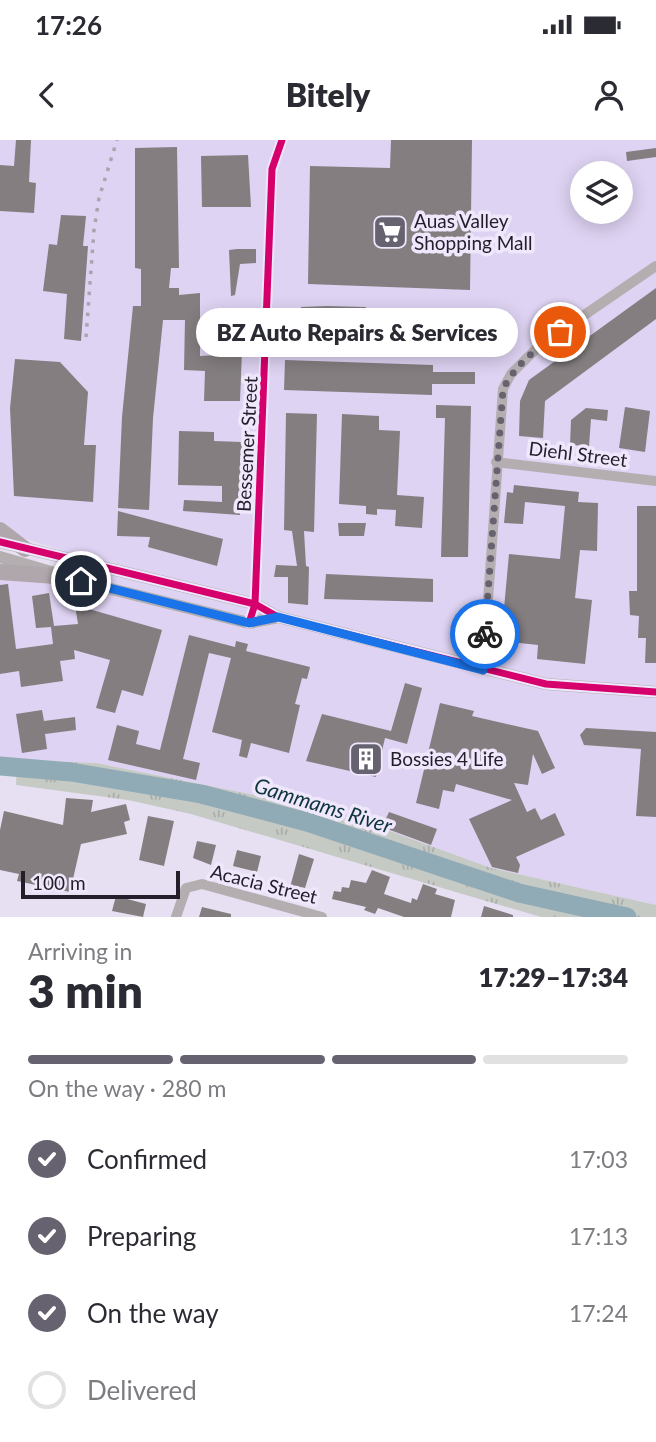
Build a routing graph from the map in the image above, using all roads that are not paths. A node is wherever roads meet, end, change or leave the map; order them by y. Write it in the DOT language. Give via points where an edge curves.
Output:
graph roads {
  1 [pos="282,140"];
  2 [pos="656,266"];
  3 [pos="496,462"];
  4 [pos="656,481"];
  5 [pos="0,530"];
  6 [pos="0,542"];
  7 [pos="25,549"];
  8 [pos="0,557"];
  9 [pos="0,572"];
  10 [pos="68,577"];
  11 [pos="255,604"];
  12 [pos="278,617"];
  13 [pos="249,623"];
  14 [pos="483,670"];
  15 [pos="656,692"];
  16 [pos="176,917"];
  17 [pos="322,917"];
  1 -- 11 [label="street, Bessemer Street" via="272,169"];
  2 -- 3 [label="street" via="539,346 511,374 500,402"];
  3 -- 4 [label="street, Diehl Street"];
  3 -- 14 [label="street"];
  5 -- 7 [label="main road"];
  6 -- 7 [label="street"];
  7 -- 11 [label="street"];
  8 -- 10 [label="street"];
  9 -- 10 [label="main road"];
  10 -- 13 [label="street"];
  11 -- 12 [label="street"];
  11 -- 13 [label="street, Bessemer Street"];
  12 -- 13 [label="street"];
  12 -- 14 [label="street"];
  14 -- 15 [label="street" via="546,684"];
  16 -- 17 [label="street, Acacia Street" via="186,888 202,884"];
}
